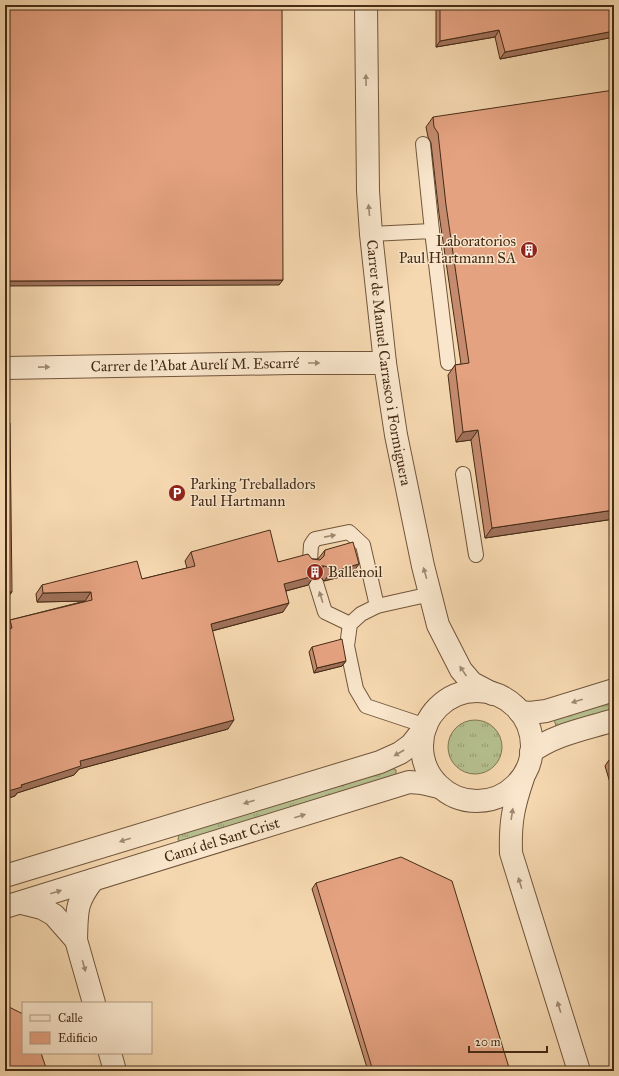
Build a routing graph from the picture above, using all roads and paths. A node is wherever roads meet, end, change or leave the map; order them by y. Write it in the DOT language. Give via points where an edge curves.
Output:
graph roads {
  1 [pos="366,5"];
  2 [pos="423,144"];
  3 [pos="432,231"];
  4 [pos="371,234"];
  5 [pos="385,363"];
  6 [pos="448,363"];
  7 [pos="5,368"];
  8 [pos="463,474"];
  9 [pos="476,555"];
  10 [pos="310,561"];
  11 [pos="316,583"];
  12 [pos="431,594"];
  13 [pos="377,606"];
  14 [pos="350,624"];
  15 [pos="614,690"];
  16 [pos="493,694"];
  17 [pos="520,712"];
  18 [pos="614,720"];
  19 [pos="426,726"];
  20 [pos="531,752"];
  21 [pos="524,774"];
  22 [pos="439,787"];
  23 [pos="5,876"];
  24 [pos="93,880"];
  25 [pos="14,905"];
  26 [pos="76,940"];
  27 [pos="94,1002"];
  28 [pos="110,1054"];
  29 [pos="115,1071"];
  30 [pos="579,1071"];
  4 -- 1 [label="street, Carrer de Manuel Carrasco i Formiguera, one-way" via="368,191"];
  2 -- 3 [label="lane"];
  3 -- 4 [label="lane"];
  3 -- 6 [label="lane"];
  4 -- 5 [label="street, Carrer de Manuel Carrasco i Formiguera"];
  7 -- 5 [label="street, Carrer de l'Abat Aurelí M. Escarré, one-way"];
  12 -- 5 [label="street, Carrer de Manuel Carrasco i Formiguera, one-way" via="396,435"];
  8 -- 9 [label="lane"];
  10 -- 13 [label="lane, one-way" via="311,545 315,539 349,532 363,545"];
  14 -- 11 [label="lane, one-way" via="325,612"];
  12 -- 13 [label="lane"];
  16 -- 12 [label="street, Carrer de Manuel Carrasco i Formiguera, one-way" via="472,684 461,670 438,625"];
  13 -- 14 [label="lane" via="361,614"];
  14 -- 19 [label="lane" via="347,646 356,689 366,706"];
  15 -- 17 [label="street, one-way" via="546,711"];
  16 -- 17 [label="street" via="508,701"];
  16 -- 19 [label="street" via="478,691 463,693 449,699 436,708"];
  17 -- 20 [label="street" via="531,738"];
  18 -- 20 [label="street" via="554,738"];
  19 -- 22 [label="street" via="422,742 423,758 429,774"];
  19 -- 23 [label="street, Camí del Sant Crist, one-way" via="411,745 380,762"];
  20 -- 21 [label="street"];
  21 -- 22 [label="street" via="506,792 481,801 468,801 453,796"];
  30 -- 21 [label="street, one-way" via="511,853 514,802"];
  24 -- 22 [label="street, Camí del Sant Crist, one-way" via="408,782"];
  25 -- 24 [label="street, Camí del Sant Crist, one-way"];
  24 -- 26 [label="street" via="83,893 77,908"];
  25 -- 26 [label="street" via="42,908 54,915"];
  26 -- 27 [label="street, one-way"];
  28 -- 29 [label="street"];
}
